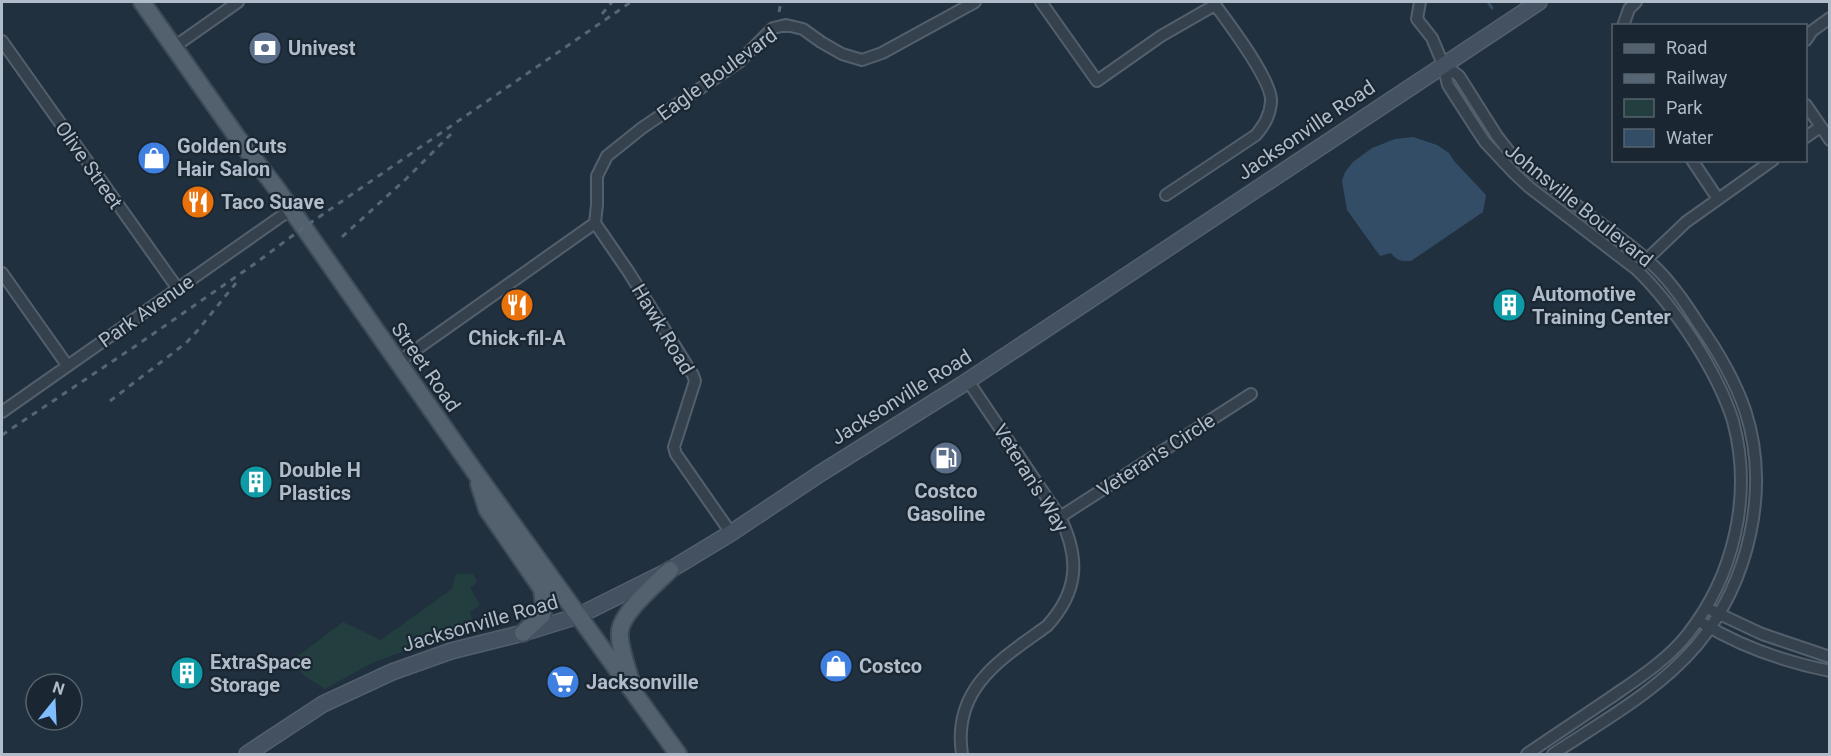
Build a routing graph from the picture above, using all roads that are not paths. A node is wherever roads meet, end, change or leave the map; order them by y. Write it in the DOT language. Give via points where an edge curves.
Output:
graph roads {
  1 [pos="142,2"];
  2 [pos="238,2"];
  3 [pos="975,2"];
  4 [pos="1041,2"];
  5 [pos="1420,2"];
  6 [pos="1539,2"];
  7 [pos="1636,2"];
  8 [pos="1214,3"];
  9 [pos="1830,18"];
  10 [pos="1624,24"];
  11 [pos="1807,38"];
  12 [pos="2,40"];
  13 [pos="174,48"];
  14 [pos="1443,63"];
  15 [pos="1807,107"];
  16 [pos="1820,127"];
  17 [pos="1807,136"];
  18 [pos="1830,140"];
  19 [pos="1693,162"];
  20 [pos="1770,162"];
  21 [pos="1166,195"];
  22 [pos="1718,199"];
  23 [pos="290,210"];
  24 [pos="595,223"];
  25 [pos="1647,259"];
  26 [pos="1636,270"];
  27 [pos="2,273"];
  28 [pos="178,289"];
  29 [pos="398,363"];
  30 [pos="67,365"];
  31 [pos="968,381"];
  32 [pos="1251,394"];
  33 [pos="2,412"];
  34 [pos="475,472"];
  35 [pos="1060,517"];
  36 [pos="731,533"];
  37 [pos="670,570"];
  38 [pos="1706,606"];
  39 [pos="1718,614"];
  40 [pos="578,616"];
  41 [pos="1697,620"];
  42 [pos="1710,627"];
  43 [pos="523,633"];
  44 [pos="1830,657"];
  45 [pos="1830,671"];
  46 [pos="635,695"];
  47 [pos="248,754"];
  48 [pos="678,754"];
  49 [pos="962,754"];
  50 [pos="1527,754"];
  51 [pos="1553,754"];
  1 -- 13 [label="main road, Street Road"];
  2 -- 13 [label="street"];
  3 -- 24 [label="street, Eagle Boulevard" via="862,60 842,54 803,29 786,25 773,28 739,63 607,156 597,176"];
  4 -- 8 [label="street" via="1096,81"];
  5 -- 14 [label="street" via="1417,19 1432,38"];
  6 -- 14 [label="main road, Jacksonville Road"];
  7 -- 10 [label="street"];
  8 -- 21 [label="street" via="1267,82 1272,100 1267,122 1256,135"];
  9 -- 11 [label="street"];
  12 -- 28 [label="street, Olive Street"];
  13 -- 23 [label="main road, Street Road"];
  14 -- 25 [label="street, Johnsville Boulevard" via="1459,76 1511,154"];
  14 -- 26 [label="street, Johnsville Boulevard" via="1448,85 1485,142 1514,173"];
  14 -- 31 [label="main road, Jacksonville Road"];
  15 -- 16 [label="street"];
  16 -- 17 [label="street"];
  16 -- 18 [label="street"];
  19 -- 22 [label="street"];
  20 -- 22 [label="street"];
  22 -- 25 [label="street" via="1686,222"];
  23 -- 28 [label="street, Park Avenue"];
  23 -- 29 [label="main road, Street Road"];
  24 -- 29 [label="street"];
  24 -- 36 [label="street, Hawk Road" via="693,375 674,447"];
  25 -- 26 [label="street"];
  25 -- 39 [label="street, Johnsville Boulevard" via="1679,295 1718,353 1734,382 1749,427 1755,475 1752,522 1741,567"];
  26 -- 38 [label="street, Johnsville Boulevard" via="1668,304 1703,356 1722,392 1737,439 1741,487 1737,528 1722,576"];
  27 -- 30 [label="street"];
  28 -- 30 [label="street, Park Avenue"];
  29 -- 34 [label="main road, Street Road"];
  30 -- 33 [label="street, Park Avenue"];
  31 -- 35 [label="street, Veteran's Way"];
  31 -- 36 [label="main road, Jacksonville Road"];
  32 -- 35 [label="street, Veteran's Circle"];
  34 -- 40 [label="main road, Street Road"];
  34 -- 43 [label="main road" via="487,509 542,589 542,615"];
  35 -- 49 [label="street, Veteran's Way" via="1073,548 1069,592 1047,626 993,666 975,688 961,722"];
  36 -- 37 [label="main road, Jacksonville Road"];
  37 -- 40 [label="main road, Jacksonville Road"];
  37 -- 46 [label="main road" via="628,612 620,631"];
  38 -- 39 [label="street"];
  38 -- 41 [label="street, Johnsville Boulevard"];
  39 -- 42 [label="street, Johnsville Boulevard"];
  39 -- 44 [label="street"];
  40 -- 43 [label="main road, Jacksonville Road"];
  40 -- 46 [label="main road, Street Road"];
  41 -- 42 [label="street"];
  41 -- 50 [label="street, Johnsville Boulevard" via="1686,636 1646,673"];
  42 -- 45 [label="street" via="1765,653"];
  42 -- 51 [label="street, Johnsville Boulevard" via="1662,679"];
  43 -- 47 [label="main road, Jacksonville Road" via="451,651 392,672 323,704"];
  46 -- 48 [label="main road, Street Road"];
}
